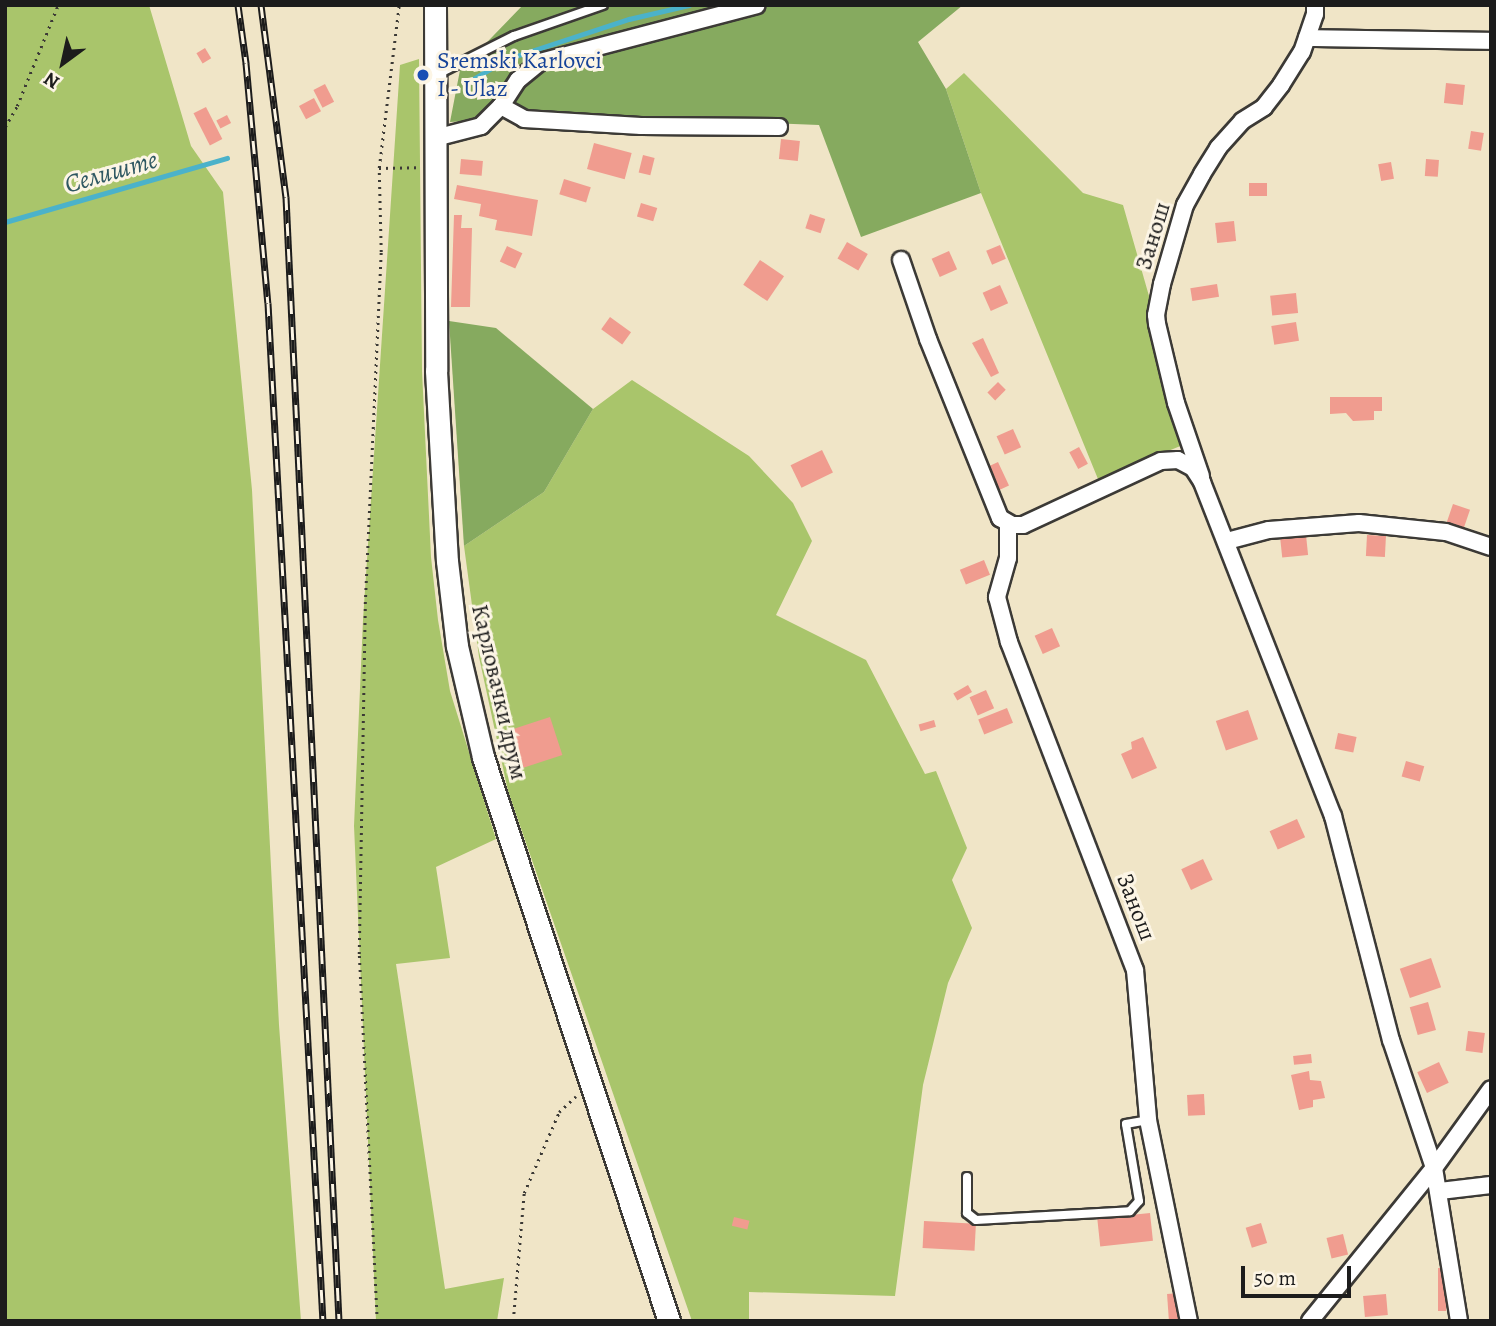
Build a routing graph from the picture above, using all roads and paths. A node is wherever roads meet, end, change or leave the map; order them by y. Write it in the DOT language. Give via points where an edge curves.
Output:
graph roads {
  1 [pos="58,5"];
  2 [pos="399,5"];
  3 [pos="435,5"];
  4 [pos="603,5"];
  5 [pos="757,5"];
  6 [pos="1315,5"];
  7 [pos="1307,38"];
  8 [pos="1491,41"];
  9 [pos="435,75"];
  10 [pos="501,106"];
  11 [pos="5,127"];
  12 [pos="779,127"];
  13 [pos="435,138"];
  14 [pos="435,166"];
  15 [pos="379,168"];
  16 [pos="901,260"];
  17 [pos="1202,482"];
  18 [pos="1009,524"];
  19 [pos="1227,541"];
  20 [pos="1491,547"];
  21 [pos="589,1084"];
  22 [pos="1491,1089"];
  23 [pos="1148,1120"];
  24 [pos="1434,1168"];
  25 [pos="967,1177"];
  26 [pos="1491,1185"];
  27 [pos="1440,1191"];
  28 [pos="377,1321"];
  29 [pos="513,1321"];
  30 [pos="669,1321"];
  31 [pos="1189,1321"];
  32 [pos="1310,1321"];
  33 [pos="1459,1321"];
  1 -- 11 [label="path" via="18,106"];
  2 -- 15 [label="path"];
  3 -- 9 [label="main road, Карловачки друм"];
  4 -- 9 [label="lane" via="514,36"];
  5 -- 10 [label="street" via="540,62 518,80"];
  6 -- 7 [label="street, Занош"];
  7 -- 8 [label="street"];
  7 -- 17 [label="street, Занош" via="1281,85 1264,107 1242,121 1218,148 1202,174 1185,205 1162,284 1157,324"];
  9 -- 13 [label="main road, Карловачки друм"];
  10 -- 12 [label="street" via="524,119"];
  10 -- 13 [label="street" via="481,126"];
  13 -- 14 [label="main road, Карловачки друм"];
  14 -- 15 [label="path"];
  14 -- 21 [label="main road, Карловачки друм" via="436,371 457,646 483,757"];
  15 -- 28 [label="path" via="382,252 365,604 359,954"];
  16 -- 18 [label="street" via="996,509"];
  17 -- 18 [label="street, Занош" via="1193,468 1178,460 1161,461 1031,523"];
  17 -- 19 [label="street, Занош"];
  18 -- 23 [label="street, Занош" via="1008,558 997,597 1009,642 1135,970"];
  19 -- 20 [label="street" via="1269,530 1359,523 1446,531"];
  19 -- 24 [label="street, Занош" via="1333,816 1391,1040"];
  21 -- 29 [label="path" via="559,1112 524,1193"];
  21 -- 30 [label="main road, Карловачки друм"];
  22 -- 24 [label="street"];
  23 -- 25 [label="lane" via="1126,1124 1139,1201 1130,1211 976,1220 967,1213"];
  23 -- 31 [label="street, Занош"];
  24 -- 27 [label="street, Занош"];
  24 -- 32 [label="street"];
  26 -- 27 [label="street"];
  27 -- 33 [label="street, Занош"];
}
